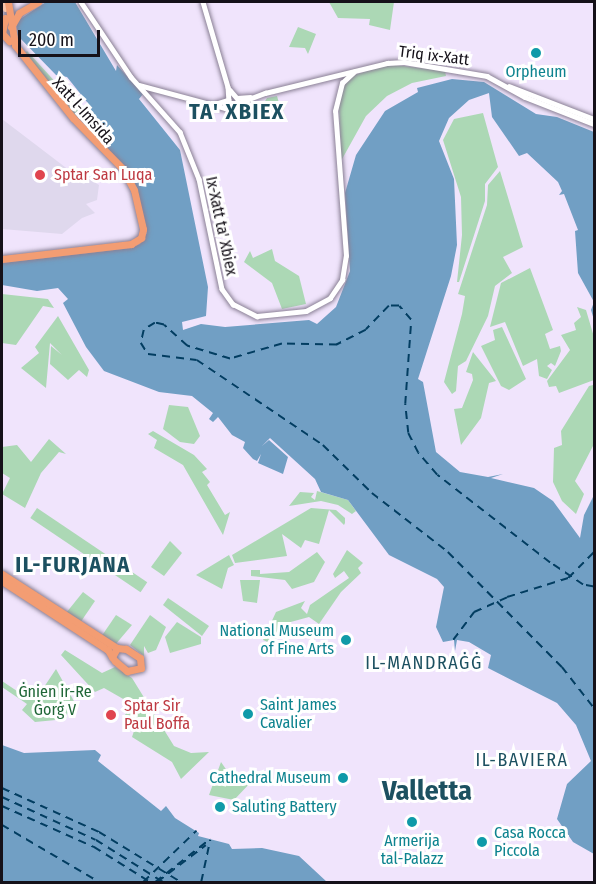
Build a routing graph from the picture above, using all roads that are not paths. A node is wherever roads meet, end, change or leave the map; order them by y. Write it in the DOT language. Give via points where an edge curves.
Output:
graph roads {
  1 [pos="14,2"];
  2 [pos="38,2"];
  3 [pos="81,2"];
  4 [pos="203,2"];
  5 [pos="7,5"];
  6 [pos="10,29"];
  7 [pos="354,72"];
  8 [pos="341,74"];
  9 [pos="342,83"];
  10 [pos="509,86"];
  11 [pos="228,87"];
  12 [pos="146,90"];
  13 [pos="265,93"];
  14 [pos="215,104"];
  15 [pos="594,119"];
  16 [pos="594,124"];
  17 [pos="2,258"];
  18 [pos="2,574"];
  19 [pos="2,581"];
  20 [pos="118,648"];
  21 [pos="112,657"];
  1 -- 5 [label="main road"];
  2 -- 6 [label="highway" via="15,17"];
  3 -- 12 [label="main road, Ix-Xatt ta' Xbiex"];
  4 -- 11 [label="main road"];
  5 -- 6 [label="highway, Xatt l-Imsida"];
  5 -- 17 [label="highway, Xatt l-Imsida" via="2,33 17,57 127,180 140,225 137,237 129,242"];
  6 -- 17 [label="highway, Xatt l-Imsida" via="15,45 31,68 123,169 134,190 143,229 141,238 131,244"];
  7 -- 8 [label="main road, Triq ix-Xatt"];
  7 -- 9 [label="main road"];
  7 -- 10 [label="main road, Triq ix-Xatt" via="404,62 483,75"];
  8 -- 9 [label="main road, Ix-Xatt ta' Xbiex"];
  8 -- 13 [label="main road, Triq ix-Xatt"];
  9 -- 12 [label="main road, Ix-Xatt ta' Xbiex" via="335,111 345,272 334,293 320,305 281,316 246,314 226,297 189,151 180,132"];
  10 -- 15 [label="main road, Triq ix-Xatt"];
  10 -- 16 [label="main road, Triq ix-Xatt"];
  11 -- 13 [label="main road" via="239,98"];
  11 -- 14 [label="main road" via="228,101"];
  12 -- 14 [label="main road"];
  13 -- 14 [label="main road" via="234,106"];
  18 -- 20 [label="highway"];
  19 -- 21 [label="highway" via="108,650"];
  20 -- 21 [label="highway"];
  20 -- 21 [label="highway" via="140,658 141,669 127,671"];
}
